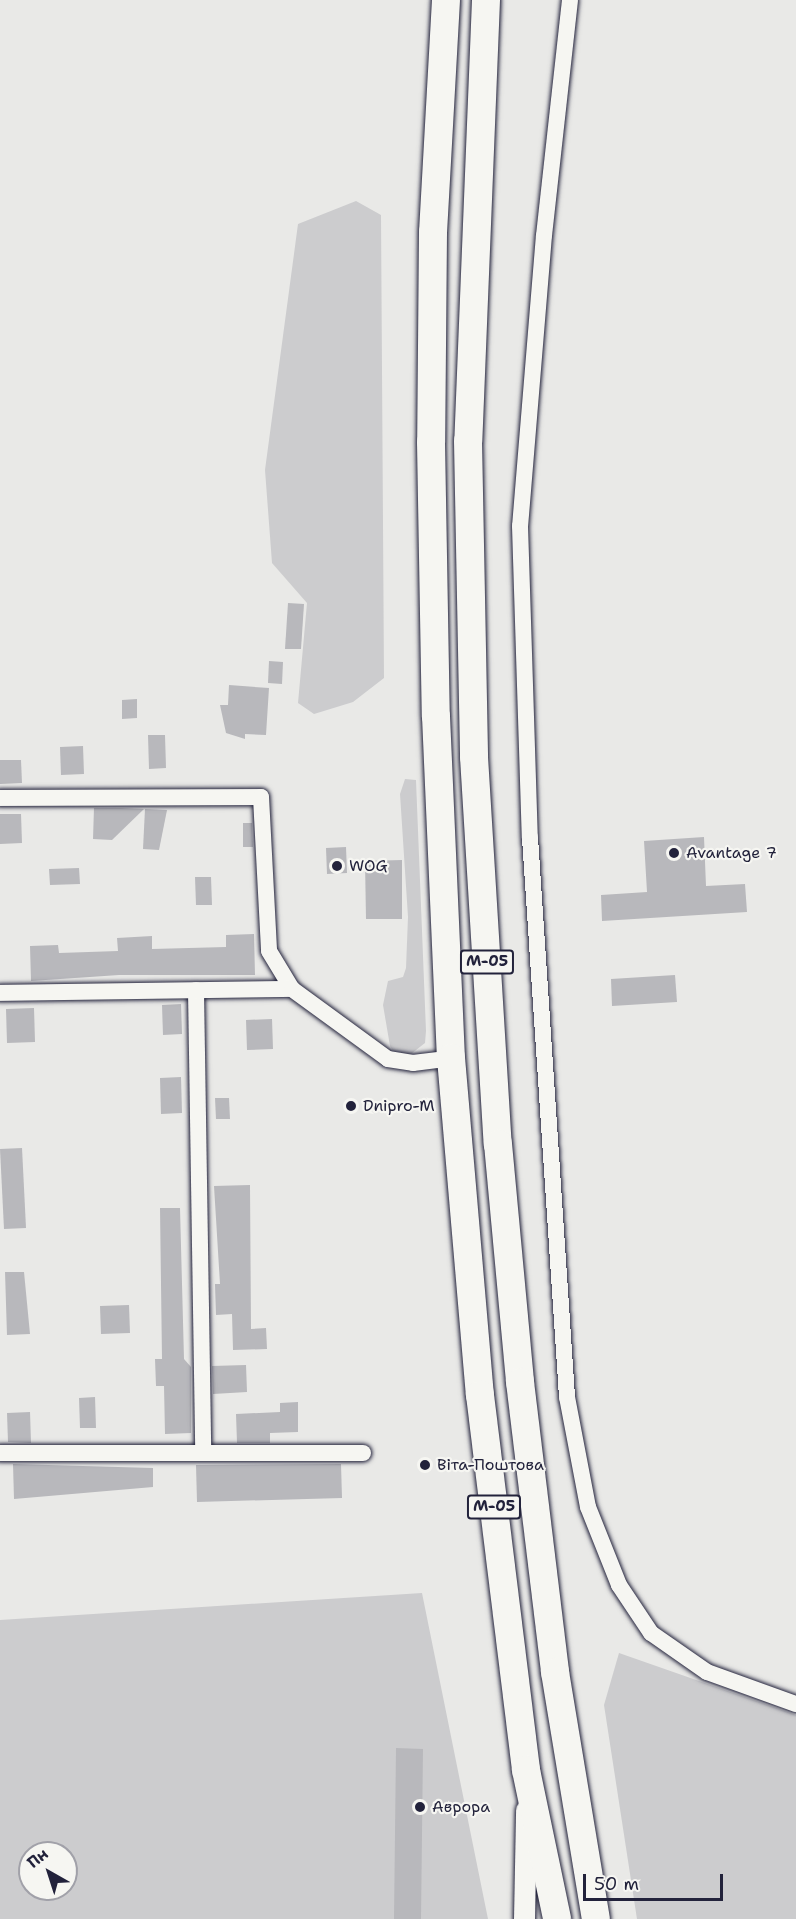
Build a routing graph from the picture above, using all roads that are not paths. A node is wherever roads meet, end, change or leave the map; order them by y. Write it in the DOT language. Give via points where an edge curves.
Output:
graph roads {
  1 [pos="446,0"];
  2 [pos="486,0"];
  3 [pos="570,0"];
  4 [pos="0,798"];
  5 [pos="292,989"];
  6 [pos="196,990"];
  7 [pos="0,993"];
  8 [pos="451,1058"];
  9 [pos="0,1453"];
  10 [pos="203,1453"];
  11 [pos="363,1453"];
  12 [pos="796,1704"];
  13 [pos="526,1770"];
  14 [pos="524,1919"];
  15 [pos="557,1919"];
  16 [pos="596,1919"];
  1 -- 8 [label="highway, М-05" via="433,232 431,442 436,716"];
  2 -- 16 [label="highway, М-05" via="468,441 474,757 498,1144 520,1382 555,1672"];
  3 -- 12 [label="street" via="544,235 520,526 530,838 567,1397 588,1507 619,1585 651,1633 707,1672"];
  4 -- 5 [label="street" via="261,797 269,951"];
  5 -- 6 [label="street"];
  5 -- 8 [label="street" via="388,1059 413,1063"];
  6 -- 7 [label="street"];
  6 -- 10 [label="street"];
  8 -- 13 [label="highway, М-05" via="468,1279"];
  9 -- 10 [label="street"];
  10 -- 11 [label="street"];
  13 -- 14 [label="street"];
  13 -- 15 [label="highway, М-05"];
}
